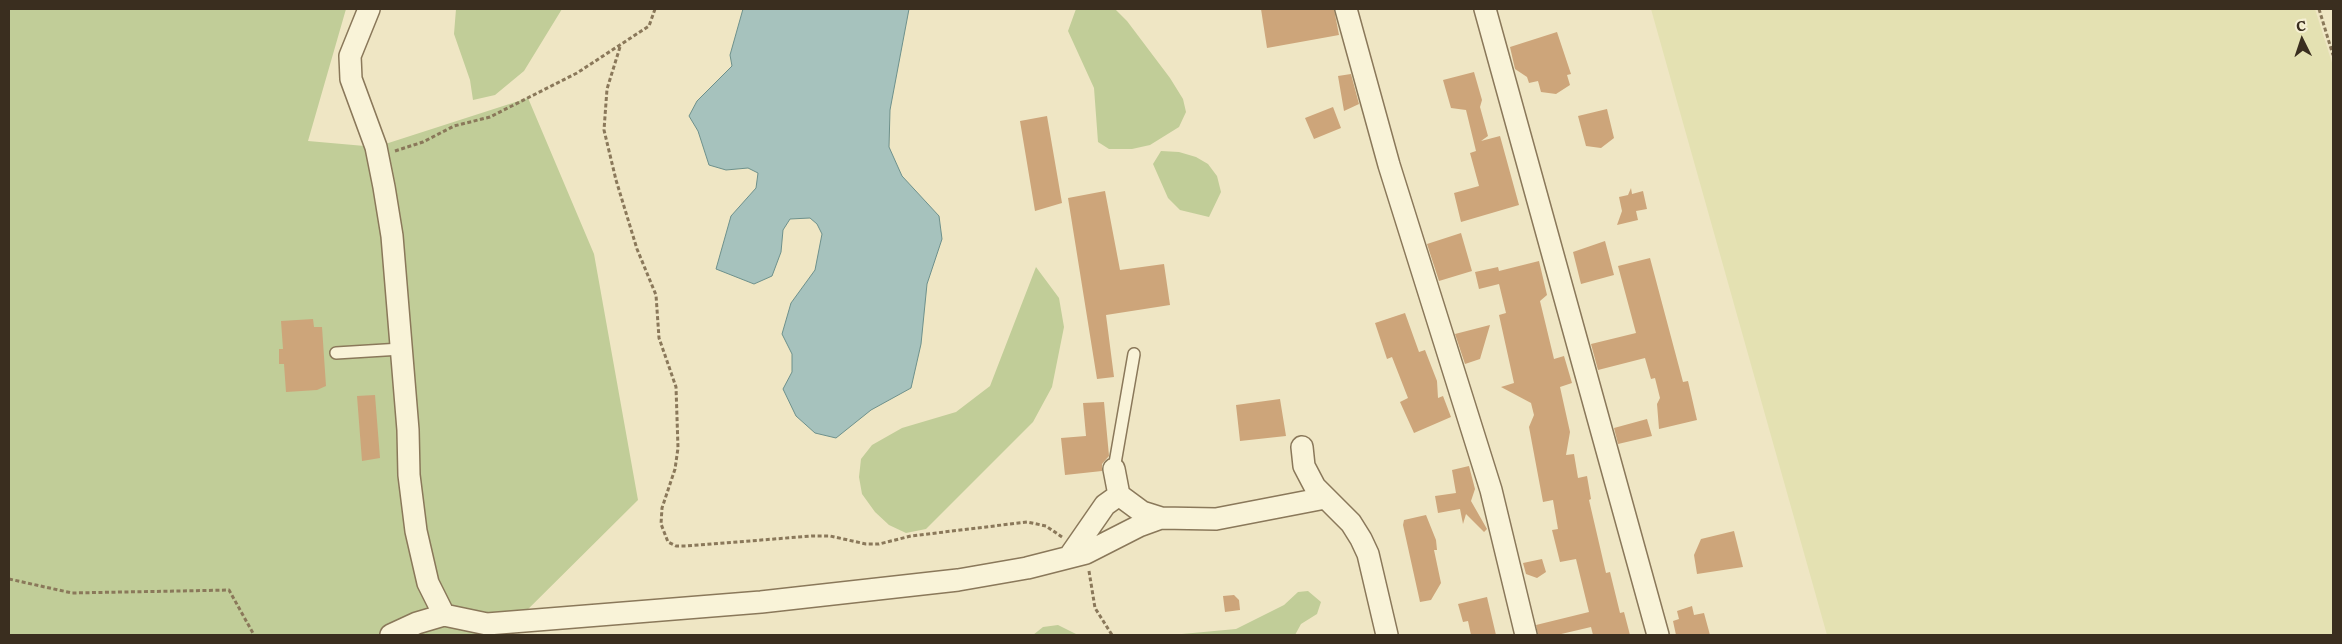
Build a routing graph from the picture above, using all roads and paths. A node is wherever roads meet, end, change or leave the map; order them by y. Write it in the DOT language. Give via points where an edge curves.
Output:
graph roads {
  1 [pos="369,9"];
  2 [pos="655,9"];
  3 [pos="1346,9"];
  4 [pos="1486,9"];
  5 [pos="2319,9"];
  6 [pos="620,46"];
  7 [pos="2333,55"];
  8 [pos="378,156"];
  9 [pos="401,349"];
  10 [pos="336,353"];
  11 [pos="1134,354"];
  12 [pos="1302,447"];
  13 [pos="1114,469"];
  14 [pos="1119,495"];
  15 [pos="1325,498"];
  16 [pos="1161,518"];
  17 [pos="1077,552"];
  18 [pos="9,579"];
  19 [pos="444,615"];
  20 [pos="479,630"];
  21 [pos="254,635"];
  22 [pos="391,635"];
  23 [pos="1112,635"];
  24 [pos="1387,635"];
  25 [pos="1526,635"];
  26 [pos="1658,635"];
  1 -- 8 [label="street" via="350,56 351,79"];
  2 -- 6 [label="path" via="649,26"];
  3 -- 25 [label="street" via="1389,166 1491,490"];
  4 -- 26 [label="street"];
  5 -- 7 [label="path"];
  6 -- 8 [label="path" via="577,73 490,117 454,126 423,142"];
  6 -- 17 [label="path" via="607,89 604,130 637,249 656,295 658,338 676,387 677,455 662,508 661,524 668,542 686,546 830,536 872,544 1027,522 1046,526"];
  8 -- 9 [label="street" via="392,236"];
  9 -- 10 [label="lane"];
  9 -- 19 [label="street" via="408,475 416,531 428,583"];
  11 -- 13 [label="lane"];
  12 -- 15 [label="street" via="1304,466"];
  13 -- 14 [label="street"];
  14 -- 16 [label="street" via="1142,512"];
  14 -- 17 [label="street" via="1105,505"];
  15 -- 16 [label="street" via="1216,519"];
  15 -- 24 [label="street" via="1351,523 1361,538 1368,554"];
  16 -- 17 [label="street"];
  17 -- 20 [label="street" via="1027,568 874,590"];
  17 -- 23 [label="path" via="1095,608"];
  18 -- 21 [label="path" via="72,593 229,590"];
  19 -- 20 [label="street"];
  19 -- 22 [label="street"];
}
